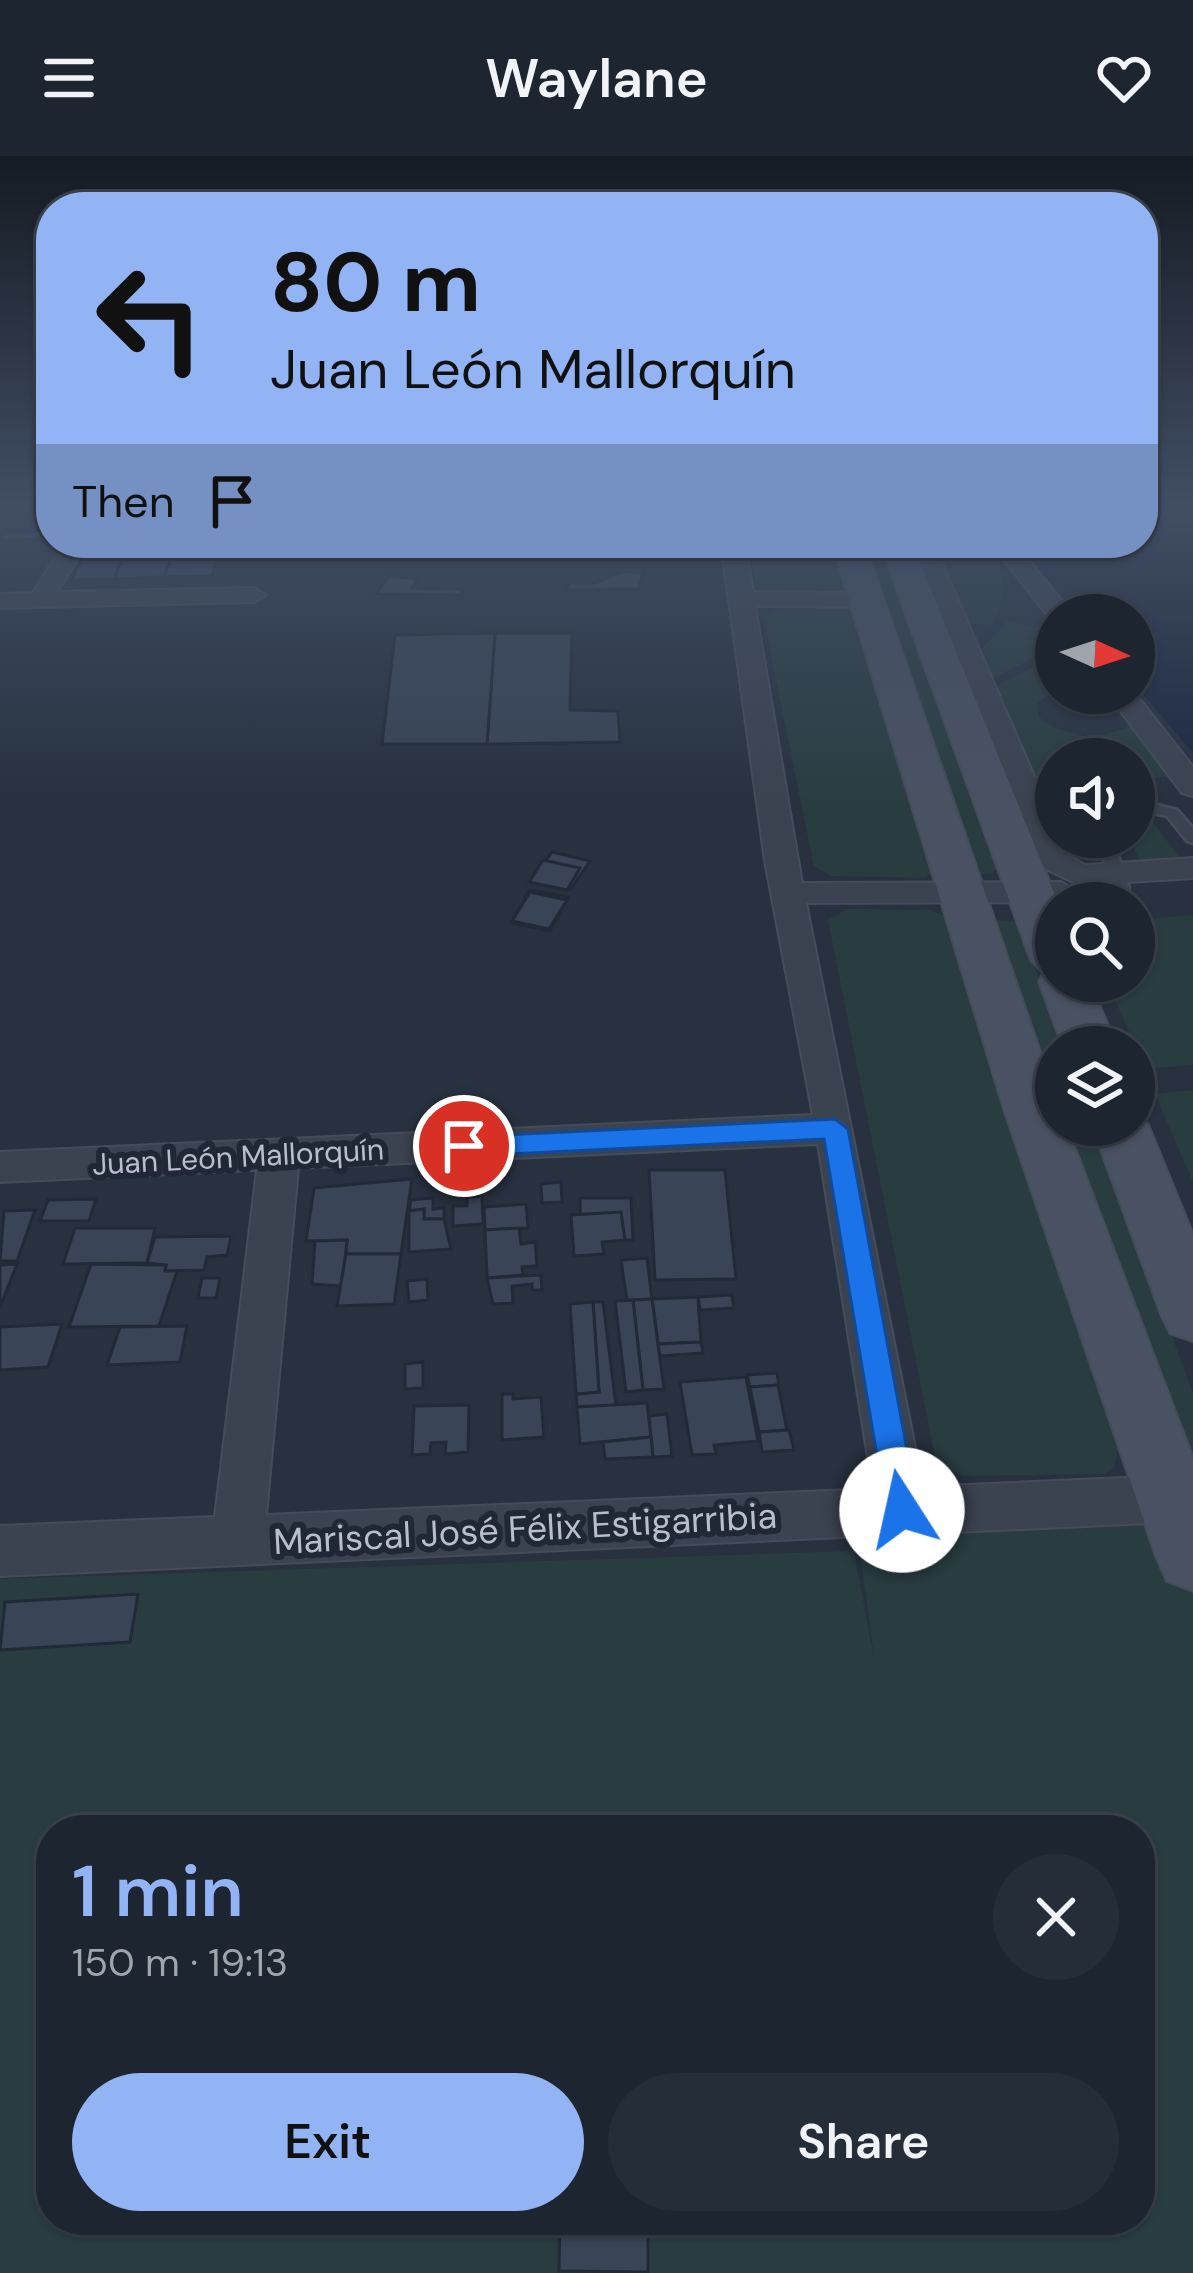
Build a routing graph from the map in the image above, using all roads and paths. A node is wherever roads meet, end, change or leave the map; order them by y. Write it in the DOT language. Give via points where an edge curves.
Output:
graph roads {
  1 [pos="745,606"];
  2 [pos="870,606"];
  3 [pos="920,606"];
  4 [pos="947,606"];
  5 [pos="1137,714"];
  6 [pos="1193,787"];
  7 [pos="1155,809"];
  8 [pos="1193,838"];
  9 [pos="1111,858"];
  10 [pos="1193,868"];
  11 [pos="1118,880"];
  12 [pos="1193,883"];
  13 [pos="787,893"];
  14 [pos="963,893"];
  15 [pos="1032,894"];
  16 [pos="1035,902"];
  17 [pos="835,1129"];
  18 [pos="1128,1146"];
  19 [pos="279,1155"];
  20 [pos="0,1167"];
  21 [pos="1193,1314"];
  22 [pos="1184,1498"];
  23 [pos="902,1510"];
  24 [pos="238,1542"];
  25 [pos="0,1551"];
  26 [pos="1193,1556"];
  1 -- 13 [label="street"];
  2 -- 14 [label="main road"];
  3 -- 15 [label="main road"];
  4 -- 11 [label="street" via="1050,853 1079,875"];
  5 -- 6 [label="street"];
  7 -- 8 [label="lane" via="1172,813"];
  9 -- 11 [label="lane"];
  10 -- 11 [label="street"];
  11 -- 12 [label="street"];
  11 -- 15 [label="street"];
  13 -- 14 [label="street"];
  13 -- 17 [label="street"];
  14 -- 15 [label="street"];
  14 -- 22 [label="main road" via="1033,1112"];
  15 -- 16 [label="main road"];
  17 -- 19 [label="street, Juan León Mallorquín"];
  17 -- 23 [label="street"];
  18 -- 21 [label="main road"];
  19 -- 20 [label="street, Juan León Mallorquín"];
  19 -- 24 [label="street"];
  22 -- 23 [label="street, Mariscal José Félix Estigarribia"];
  22 -- 26 [label="main road"];
  23 -- 24 [label="street, Mariscal José Félix Estigarribia"];
  24 -- 25 [label="street, Mariscal José Félix Estigarribia"];
}
